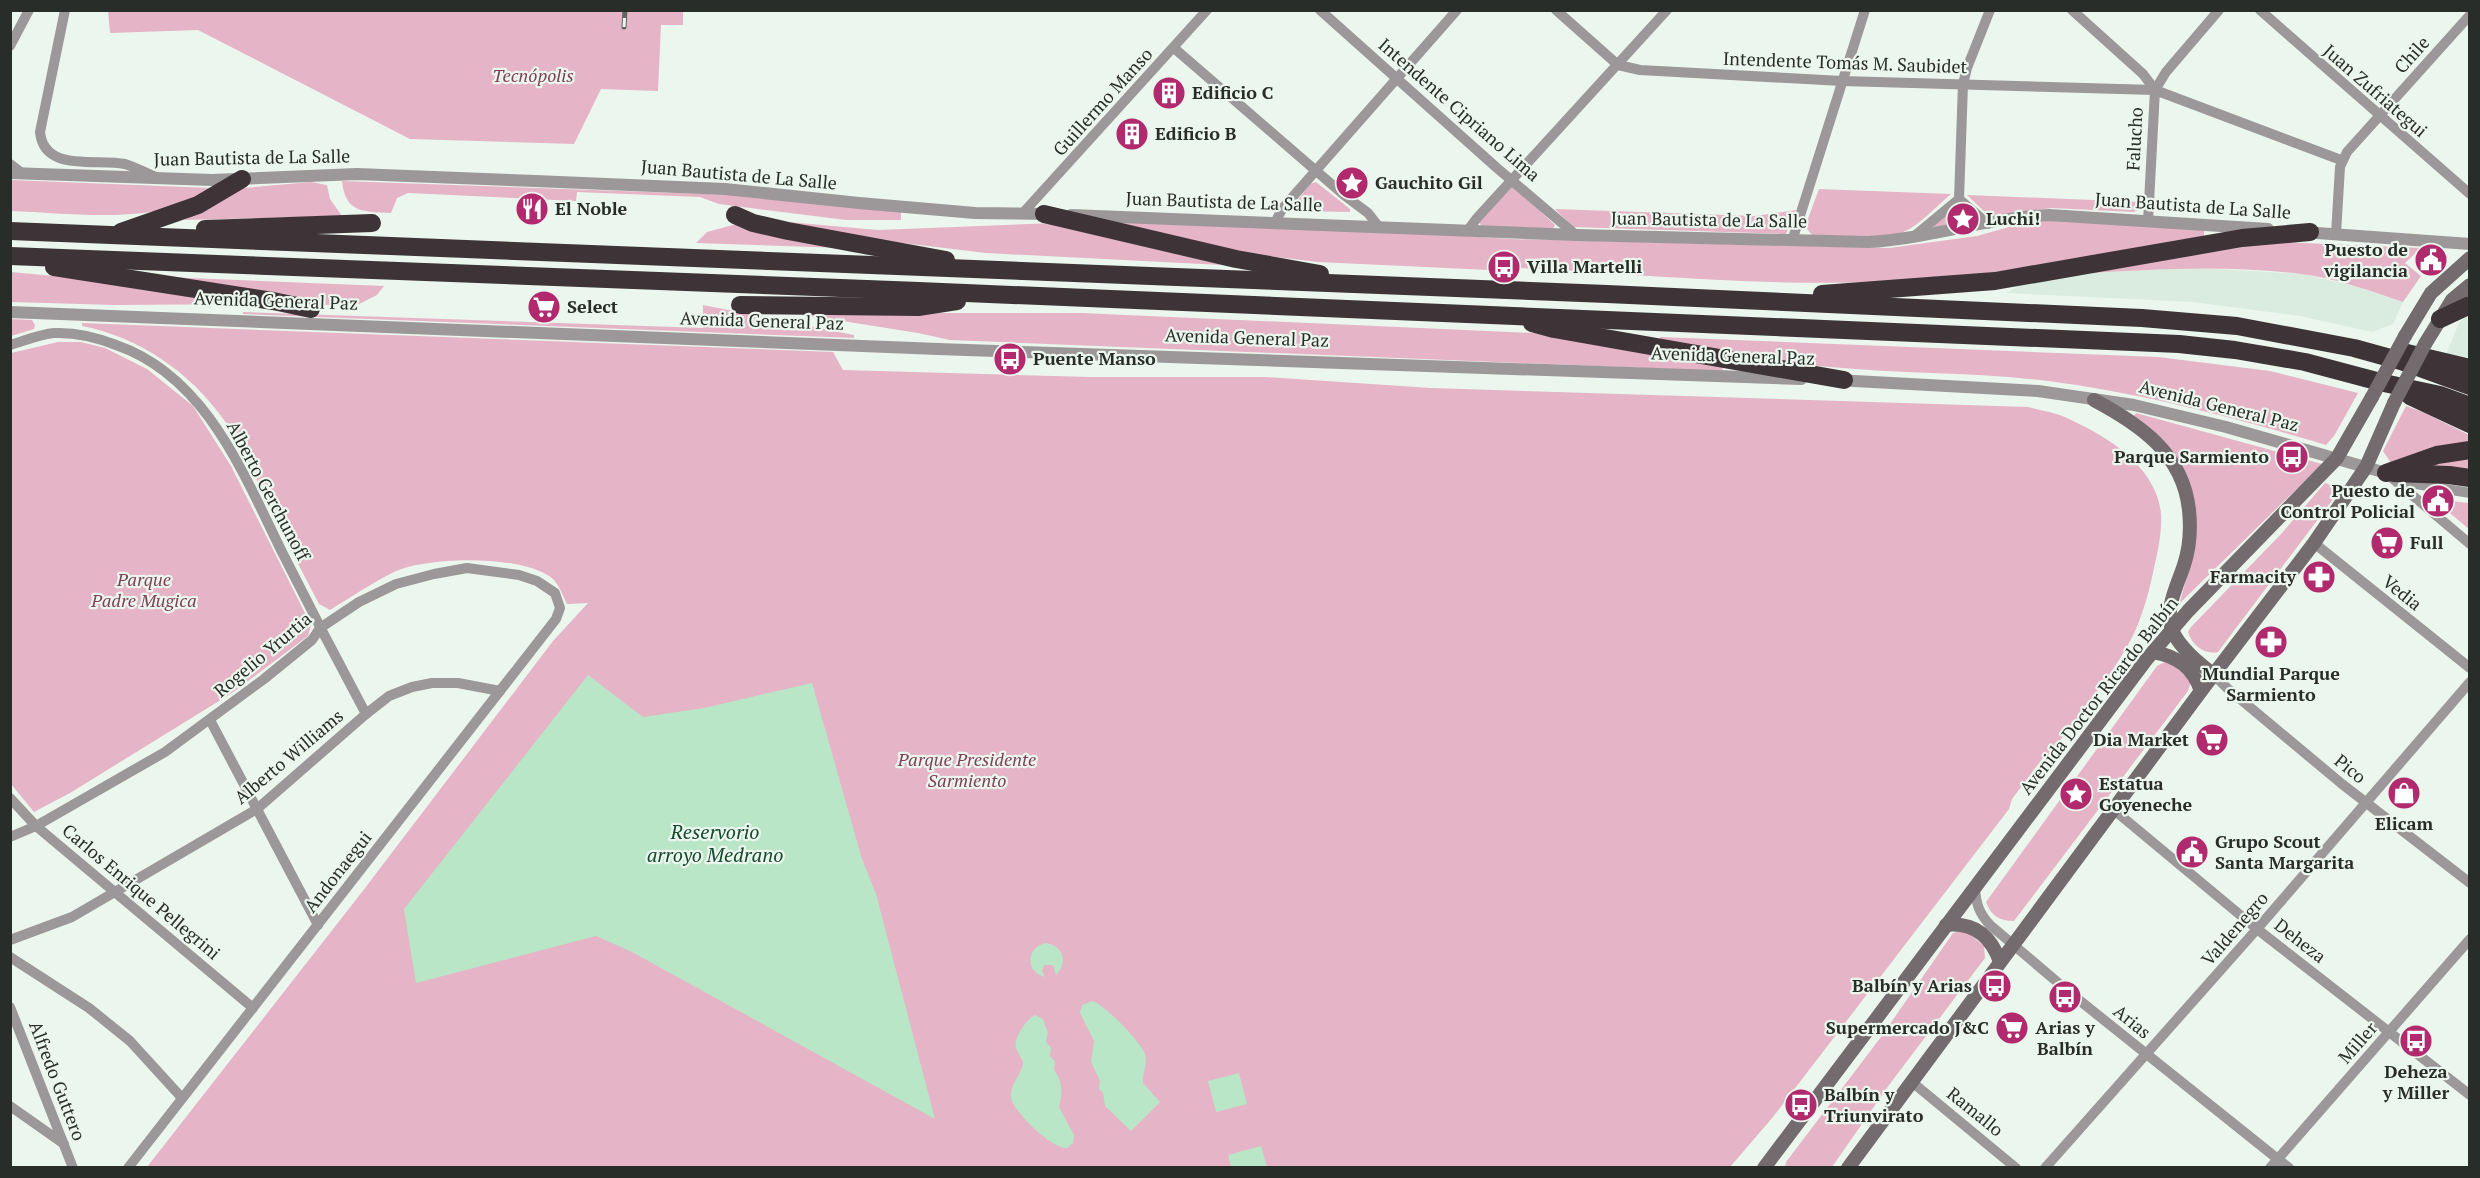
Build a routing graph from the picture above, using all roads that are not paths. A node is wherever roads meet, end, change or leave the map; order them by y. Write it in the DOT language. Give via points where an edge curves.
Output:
graph roads {
  1 [pos="29,10"];
  2 [pos="65,10"];
  3 [pos="1207,10"];
  4 [pos="1320,10"];
  5 [pos="1457,10"];
  6 [pos="1556,10"];
  7 [pos="1667,10"];
  8 [pos="1865,10"];
  9 [pos="1990,10"];
  10 [pos="2072,10"];
  11 [pos="2219,10"];
  12 [pos="2260,10"];
  13 [pos="2469,15"];
  14 [pos="10,46"];
  15 [pos="1174,48"];
  16 [pos="1618,65"];
  17 [pos="1397,79"];
  18 [pos="1842,81"];
  19 [pos="1963,84"];
  20 [pos="2155,90"];
  21 [pos="2379,116"];
  22 [pos="2342,160"];
  23 [pos="10,165"];
  24 [pos="1316,171"];
  25 [pos="17,173"];
  26 [pos="162,179"];
  27 [pos="242,179"];
  28 [pos="1512,180"];
  29 [pos="2469,194"];
  30 [pos="1959,199"];
  31 [pos="1022,214"];
  32 [pos="1044,214"];
  33 [pos="735,215"];
  34 [pos="2148,221"];
  35 [pos="372,223"];
  36 [pos="1275,223"];
  37 [pos="1988,224"];
  38 [pos="1379,227"];
  39 [pos="1468,230"];
  40 [pos="10,231"];
  41 [pos="2310,232"];
  42 [pos="2336,234"];
  43 [pos="1576,235"];
  44 [pos="111,236"];
  45 [pos="1912,238"];
  46 [pos="1792,240"];
  47 [pos="2469,244"];
  48 [pos="10,257"];
  49 [pos="2469,258"];
  50 [pos="992,270"];
  51 [pos="2469,285"];
  52 [pos="1386,286"];
  53 [pos="1001,295"];
  54 [pos="1736,301"];
  55 [pos="2469,304"];
  56 [pos="740,306"];
  57 [pos="311,309"];
  58 [pos="10,312"];
  59 [pos="54,314"];
  60 [pos="1501,315"];
  61 [pos="2440,319"];
  62 [pos="52,333"];
  63 [pos="2313,340"];
  64 [pos="10,345"];
  65 [pos="2469,368"];
  66 [pos="1844,380"];
  67 [pos="2469,386"];
  68 [pos="2378,390"];
  69 [pos="2094,400"];
  70 [pos="2469,406"];
  71 [pos="2469,424"];
  72 [pos="2469,450"];
  73 [pos="2337,458"];
  74 [pos="2366,467"];
  75 [pos="2386,473"];
  76 [pos="2469,478"];
  77 [pos="2469,494"];
  78 [pos="2314,543"];
  79 [pos="2469,544"];
  80 [pos="555,593"];
  81 [pos="320,628"];
  82 [pos="2172,630"];
  83 [pos="2153,652"];
  84 [pos="2469,668"];
  85 [pos="2214,675"];
  86 [pos="2469,682"];
  87 [pos="500,691"];
  88 [pos="2201,691"];
  89 [pos="366,714"];
  90 [pos="210,720"];
  91 [pos="10,798"];
  92 [pos="2366,802"];
  93 [pos="257,809"];
  94 [pos="2114,810"];
  95 [pos="36,826"];
  96 [pos="10,837"];
  97 [pos="2469,883"];
  98 [pos="1975,888"];
  99 [pos="114,892"];
  100 [pos="318,925"];
  101 [pos="1946,925"];
  102 [pos="2257,928"];
  103 [pos="2469,939"];
  104 [pos="10,940"];
  105 [pos="2013,944"];
  106 [pos="10,957"];
  107 [pos="2000,962"];
  108 [pos="10,1007"];
  109 [pos="253,1008"];
  110 [pos="2390,1031"];
  111 [pos="2146,1054"];
  112 [pos="1912,1082"];
  113 [pos="2469,1095"];
  114 [pos="182,1098"];
  115 [pos="10,1106"];
  116 [pos="65,1144"];
  117 [pos="2278,1158"];
  118 [pos="73,1167"];
  119 [pos="128,1167"];
  120 [pos="1764,1167"];
  121 [pos="1848,1167"];
  122 [pos="2016,1167"];
  123 [pos="2045,1167"];
  124 [pos="2270,1167"];
  125 [pos="2289,1167"];
  1 -- 14 [label="street"];
  2 -- 26 [label="street" via="40,132 45,146 50,153 68,160 124,164"];
  3 -- 15 [label="street, Guillermo Manso"];
  4 -- 17 [label="street, Intendente Cipriano Lima"];
  5 -- 17 [label="street"];
  6 -- 16 [label="street"];
  7 -- 16 [label="street"];
  8 -- 18 [label="street"];
  9 -- 19 [label="street"];
  10 -- 20 [label="street" via="2143,74"];
  11 -- 20 [label="street, Falucho"];
  12 -- 21 [label="street, Juan Zufriategui"];
  13 -- 21 [label="street, Chile"];
  15 -- 24 [label="street"];
  15 -- 31 [label="street, Guillermo Manso"];
  16 -- 18 [label="street, Intendente Tomás M. Saubidet" via="1640,70"];
  16 -- 28 [label="street"];
  17 -- 24 [label="street"];
  17 -- 28 [label="street, Intendente Cipriano Lima"];
  18 -- 19 [label="street, Intendente Tomás M. Saubidet"];
  18 -- 46 [label="street"];
  19 -- 20 [label="street, Intendente Tomás M. Saubidet"];
  19 -- 30 [label="street"];
  20 -- 22 [label="street"];
  20 -- 34 [label="street, Falucho"];
  21 -- 22 [label="street, Chile"];
  21 -- 29 [label="street, Juan Zufriategui"];
  22 -- 42 [label="street"];
  23 -- 25 [label="street"];
  24 -- 36 [label="street" via="1282,209"];
  24 -- 38 [label="street" via="1368,213"];
  25 -- 26 [label="street, Juan Bautista de La Salle"];
  26 -- 27 [label="street, Juan Bautista de La Salle"];
  27 -- 31 [label="street, Juan Bautista de La Salle" via="357,174 725,189"];
  27 -- 44 [label="highway" via="198,205"];
  28 -- 39 [label="street"];
  28 -- 43 [label="street, Intendente Cipriano Lima"];
  30 -- 37 [label="street"];
  30 -- 45 [label="street"];
  31 -- 32 [label="street, Juan Bautista de La Salle"];
  32 -- 36 [label="street, Juan Bautista de La Salle"];
  32 -- 52 [label="highway" via="1236,259"];
  33 -- 50 [label="highway" via="788,231"];
  34 -- 37 [label="street, Juan Bautista de La Salle" via="2049,215"];
  34 -- 41 [label="street, Juan Bautista de La Salle"];
  35 -- 44 [label="highway" via="248,226"];
  36 -- 38 [label="street, Juan Bautista de La Salle"];
  37 -- 45 [label="street, Juan Bautista de La Salle"];
  38 -- 39 [label="street, Juan Bautista de La Salle"];
  39 -- 43 [label="street, Juan Bautista de La Salle"];
  40 -- 44 [label="highway"];
  41 -- 42 [label="street, Juan Bautista de La Salle"];
  41 -- 54 [label="highway" via="2242,238 1995,281"];
  42 -- 47 [label="street, Juan Bautista de La Salle"];
  43 -- 46 [label="street, Juan Bautista de La Salle"];
  44 -- 50 [label="highway"];
  45 -- 46 [label="street, Juan Bautista de La Salle" via="1868,242"];
  48 -- 53 [label="highway, Avenida General Paz"];
  48 -- 57 [label="highway"];
  49 -- 68 [label="main road, Avenida Doctor Ricardo Balbín, bridge" via="2431,293"];
  50 -- 52 [label="highway"];
  51 -- 61 [label="main road" via="2452,300"];
  52 -- 54 [label="highway"];
  53 -- 56 [label="highway" via="918,306"];
  53 -- 60 [label="highway, Avenida General Paz"];
  54 -- 63 [label="highway" via="2152,319 2237,326"];
  55 -- 61 [label="highway"];
  58 -- 59 [label="street, Avenida General Paz"];
  59 -- 62 [label="street"];
  59 -- 66 [label="street, Avenida General Paz"];
  60 -- 66 [label="highway" via="1554,329"];
  60 -- 68 [label="highway, Avenida General Paz" via="2179,344 2270,355 2345,371"];
  61 -- 74 [label="main road, bridge" via="2394,403"];
  62 -- 64 [label="street, Alberto Gerchunoff"];
  62 -- 81 [label="street, Alberto Gerchunoff" via="88,335 136,351 166,371 193,397 237,461"];
  63 -- 65 [label="highway" via="2378,347"];
  63 -- 67 [label="highway" via="2401,361"];
  66 -- 69 [label="street, Avenida General Paz" via="2038,391"];
  68 -- 70 [label="highway, Avenida General Paz" via="2440,395"];
  68 -- 71 [label="highway, Avenida General Paz"];
  68 -- 73 [label="main road, Avenida Doctor Ricardo Balbín"];
  69 -- 73 [label="street, Avenida General Paz" via="2134,405"];
  69 -- 82 [label="main road" via="2154,439 2171,459 2185,490 2190,535 2172,602"];
  72 -- 75 [label="highway" via="2436,454"];
  73 -- 74 [label="street, Avenida General Paz"];
  73 -- 82 [label="main road, Avenida Doctor Ricardo Balbín"];
  74 -- 75 [label="street, Avenida General Paz"];
  74 -- 78 [label="main road"];
  75 -- 76 [label="highway"];
  75 -- 77 [label="street, Avenida General Paz" via="2416,484"];
  75 -- 79 [label="street"];
  78 -- 84 [label="street, Vedia"];
  78 -- 85 [label="main road"];
  80 -- 81 [label="street, Rogelio Yrurtia" via="519,575 467,568 396,584"];
  80 -- 87 [label="street, Andonaegui" via="560,608 556,619"];
  81 -- 89 [label="street, Alberto Gerchunoff"];
  81 -- 90 [label="street, Rogelio Yrurtia" via="312,640"];
  82 -- 83 [label="main road, Avenida Doctor Ricardo Balbín"];
  82 -- 85 [label="main road" via="2191,655"];
  83 -- 88 [label="main road" via="2184,663"];
  83 -- 98 [label="main road, Avenida Doctor Ricardo Balbín"];
  85 -- 88 [label="main road"];
  85 -- 92 [label="street, Pico"];
  86 -- 92 [label="street, Valdenegro"];
  87 -- 89 [label="street, Alberto Williams" via="458,683 412,687 389,696"];
  87 -- 100 [label="street, Andonaegui"];
  88 -- 94 [label="main road"];
  89 -- 93 [label="street, Alberto Williams"];
  90 -- 93 [label="street"];
  90 -- 95 [label="street, Rogelio Yrurtia" via="165,752"];
  91 -- 95 [label="street, Carlos Enrique Pellegrini"];
  92 -- 97 [label="street, Pico"];
  92 -- 102 [label="street, Valdenegro"];
  93 -- 99 [label="street, Alberto Williams"];
  93 -- 100 [label="street"];
  94 -- 102 [label="street, Deheza"];
  94 -- 105 [label="main road"];
  95 -- 96 [label="street, Rogelio Yrurtia"];
  95 -- 99 [label="street, Carlos Enrique Pellegrini"];
  98 -- 101 [label="main road, Avenida Doctor Ricardo Balbín"];
  98 -- 105 [label="street, Arias" via="1981,914"];
  99 -- 104 [label="street, Alberto Williams" via="72,917"];
  99 -- 109 [label="street, Carlos Enrique Pellegrini"];
  100 -- 109 [label="street, Andonaegui"];
  101 -- 107 [label="main road" via="1970,926 1981,932 1990,940"];
  101 -- 120 [label="main road, Avenida Doctor Ricardo Balbín"];
  102 -- 110 [label="street, Deheza"];
  102 -- 111 [label="street, Valdenegro"];
  103 -- 110 [label="street, Miller"];
  105 -- 107 [label="main road"];
  105 -- 111 [label="street, Arias"];
  106 -- 114 [label="street" via="130,1041"];
  107 -- 112 [label="main road"];
  108 -- 116 [label="street, Alfredo Guttero"];
  109 -- 114 [label="street, Andonaegui"];
  110 -- 113 [label="street, Deheza"];
  110 -- 117 [label="street, Miller"];
  111 -- 117 [label="street, Arias"];
  111 -- 123 [label="street, Valdenegro"];
  112 -- 121 [label="main road"];
  112 -- 122 [label="street, Ramallo"];
  114 -- 119 [label="street, Andonaegui"];
  115 -- 116 [label="street"];
  116 -- 118 [label="street, Alfredo Guttero"];
  117 -- 124 [label="street, Miller"];
  117 -- 125 [label="street, Arias"];
}
